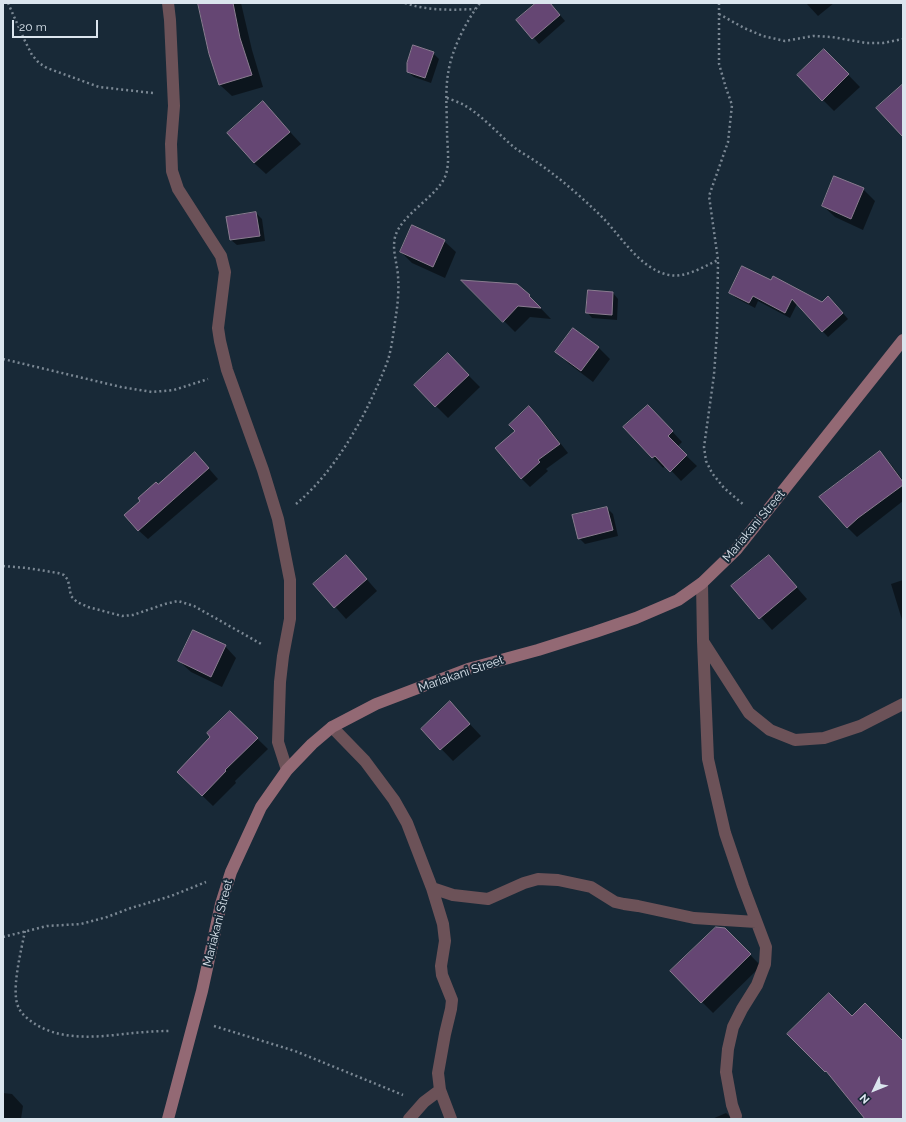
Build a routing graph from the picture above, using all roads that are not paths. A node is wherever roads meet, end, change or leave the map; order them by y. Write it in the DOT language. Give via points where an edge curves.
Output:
graph roads {
  1 [pos="168,3"];
  2 [pos="903,340"];
  3 [pos="702,583"];
  4 [pos="703,641"];
  5 [pos="903,704"];
  6 [pos="332,727"];
  7 [pos="287,770"];
  8 [pos="432,888"];
  9 [pos="756,922"];
  10 [pos="440,1090"];
  11 [pos="736,1116"];
  12 [pos="168,1119"];
  13 [pos="409,1119"];
  14 [pos="451,1119"];
  1 -- 7 [label="street" via="174,106 172,171 178,189 221,256 225,272 218,328 227,370 278,519 290,580 290,619 283,656 278,742"];
  2 -- 3 [label="street, Mariakani Street" via="761,520 736,550"];
  3 -- 4 [label="street"];
  3 -- 6 [label="street, Mariakani Street" via="678,600 636,618 538,650 468,669 376,704"];
  4 -- 5 [label="street" via="749,713 770,730 795,740 824,738 860,726"];
  4 -- 9 [label="street" via="708,759 725,833"];
  6 -- 7 [label="street, Mariakani Street"];
  6 -- 8 [label="street" via="365,761 394,800 407,823"];
  7 -- 12 [label="street, Mariakani Street" via="261,807 231,872"];
  8 -- 9 [label="street" via="453,895 488,899 538,879 558,880 591,887 615,902 624,904 694,918"];
  8 -- 10 [label="street" via="443,924 445,941 442,976 452,1000 438,1073"];
  9 -- 11 [label="street" via="766,947 765,964 733,1028 728,1049 726,1072"];
  10 -- 13 [label="street" via="424,1102"];
  10 -- 14 [label="street"];
}
